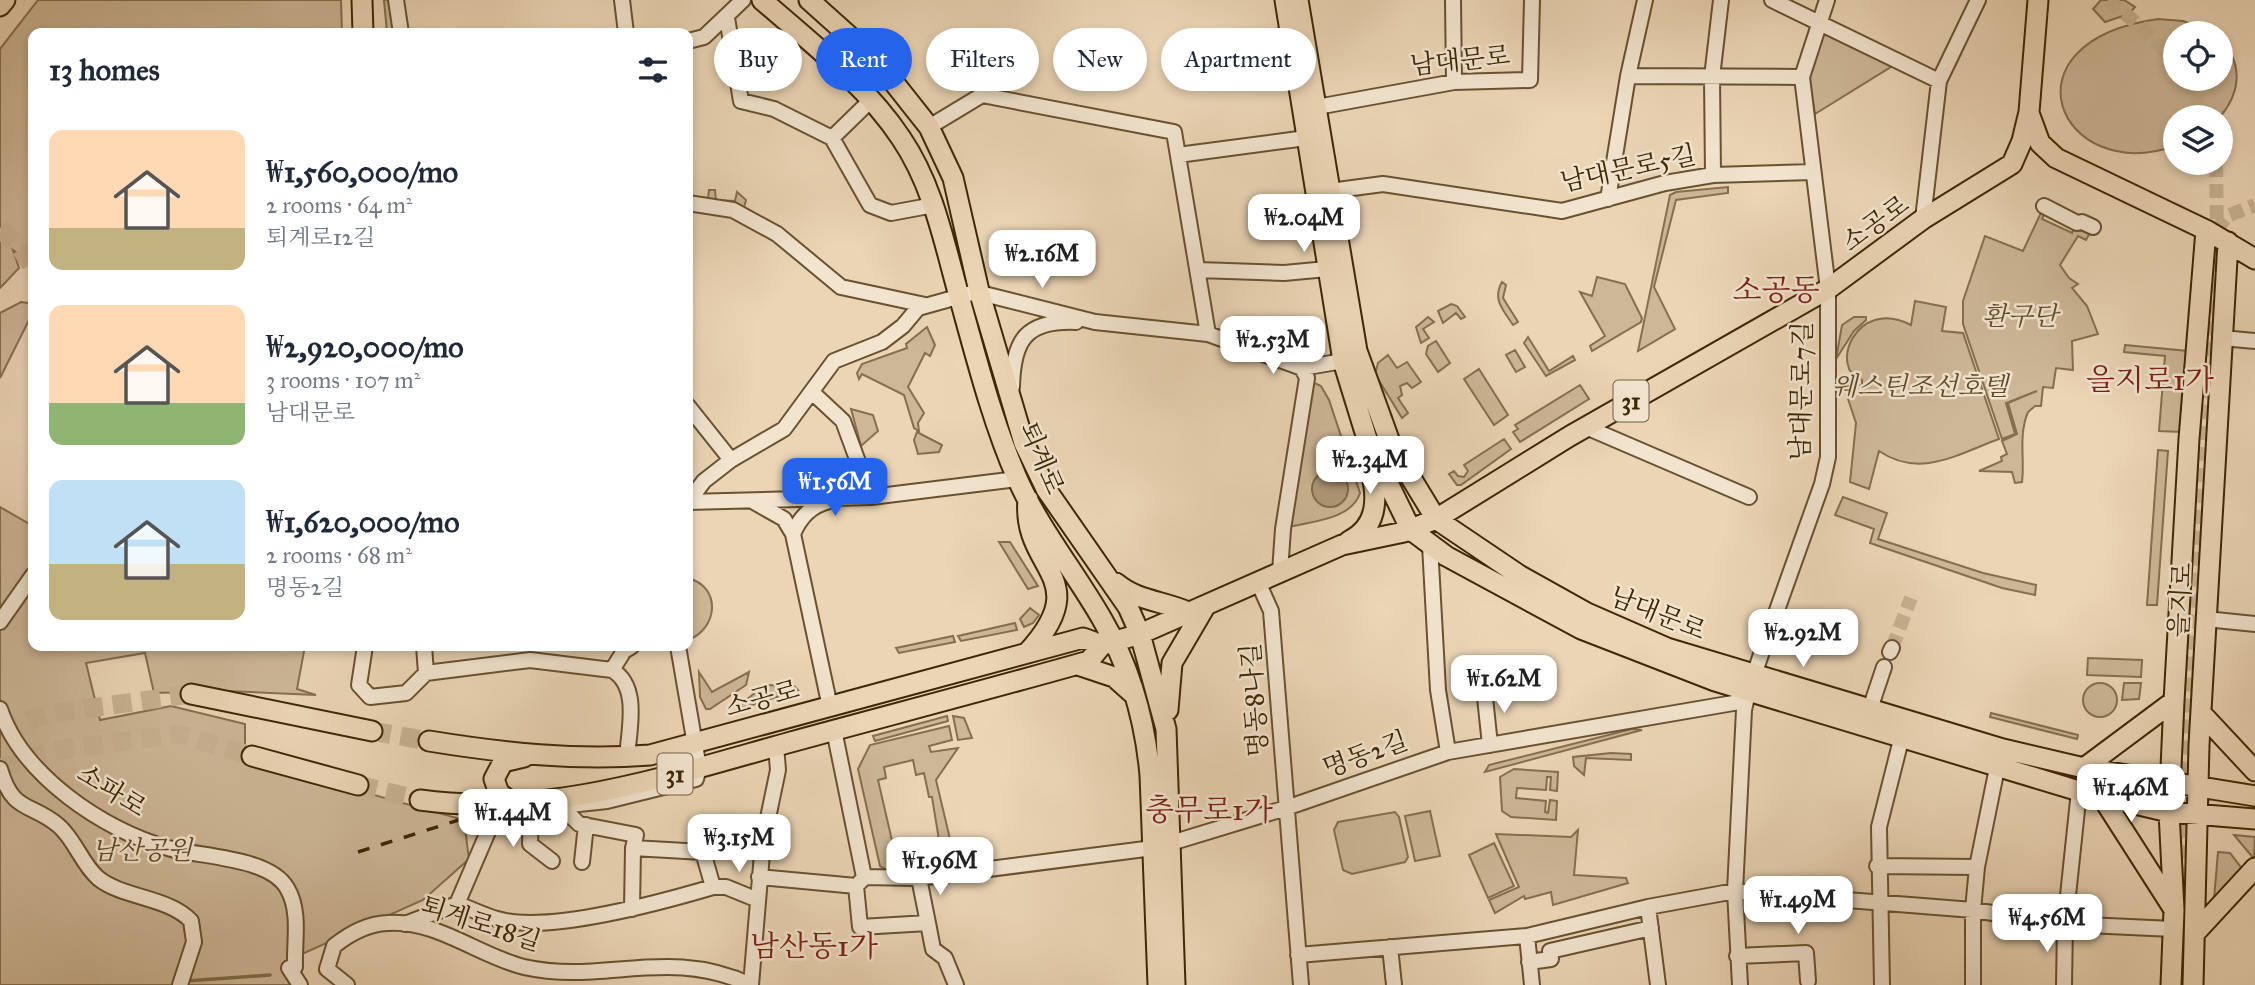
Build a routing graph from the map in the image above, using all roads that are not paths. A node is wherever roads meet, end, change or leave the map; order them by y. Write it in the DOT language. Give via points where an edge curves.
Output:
graph roads {
  1 [pos="5,0"];
  2 [pos="362,0"];
  3 [pos="396,0"];
  4 [pos="622,0"];
  5 [pos="743,0"];
  6 [pos="762,0"];
  7 [pos="808,0"];
  8 [pos="1284,0"];
  9 [pos="1298,0"];
  10 [pos="1453,0"];
  11 [pos="1532,0"];
  12 [pos="1645,0"];
  13 [pos="1721,0"];
  14 [pos="1772,0"];
  15 [pos="1827,0"];
  16 [pos="1978,0"];
  17 [pos="2038,0"];
  18 [pos="0,6"];
  19 [pos="727,18"];
  20 [pos="1819,22"];
  21 [pos="363,28"];
  22 [pos="400,28"];
  23 [pos="625,28"];
  24 [pos="693,40"];
  25 [pos="1628,76"];
  26 [pos="1712,77"];
  27 [pos="1802,77"];
  28 [pos="1939,81"];
  29 [pos="1454,82"];
  30 [pos="870,101"];
  31 [pos="1317,107"];
  32 [pos="2029,112"];
  33 [pos="929,127"];
  34 [pos="832,138"];
  35 [pos="1306,138"];
  36 [pos="1178,155"];
  37 [pos="2064,163"];
  38 [pos="2012,164"];
  39 [pos="1813,172"];
  40 [pos="1713,175"];
  41 [pos="1330,191"];
  42 [pos="1608,199"];
  43 [pos="693,204"];
  44 [pos="934,205"];
  45 [pos="2044,206"];
  46 [pos="1923,219"];
  47 [pos="2093,227"];
  48 [pos="2206,230"];
  49 [pos="1329,232"];
  50 [pos="2228,242"];
  51 [pos="2255,259"];
  52 [pos="1327,269"];
  53 [pos="1198,270"];
  54 [pos="1828,289"];
  55 [pos="979,292"];
  56 [pos="959,296"];
  57 [pos="925,305"];
  58 [pos="1095,322"];
  59 [pos="1208,334"];
  60 [pos="2222,338"];
  61 [pos="2255,341"];
  62 [pos="1343,361"];
  63 [pos="1302,368"];
  64 [pos="813,393"];
  65 [pos="1011,403"];
  66 [pos="693,412"];
  67 [pos="1586,427"];
  68 [pos="1368,442"];
  69 [pos="731,460"];
  70 [pos="1017,479"];
  71 [pos="693,495"];
  72 [pos="871,497"];
  73 [pos="1749,497"];
  74 [pos="1028,499"];
  75 [pos="750,500"];
  76 [pos="693,502"];
  77 [pos="1436,519"];
  78 [pos="1411,530"];
  79 [pos="793,534"];
  80 [pos="1056,545"];
  81 [pos="1342,545"];
  82 [pos="1430,545"];
  83 [pos="1102,568"];
  84 [pos="1280,572"];
  85 [pos="28,582"];
  86 [pos="1258,582"];
  87 [pos="1197,609"];
  88 [pos="2206,619"];
  89 [pos="0,622"];
  90 [pos="2255,624"];
  91 [pos="1140,634"];
  92 [pos="1075,640"];
  93 [pos="1108,643"];
  94 [pos="364,651"];
  95 [pos="424,651"];
  96 [pos="624,651"];
  97 [pos="679,651"];
  98 [pos="1026,654"];
  99 [pos="1078,664"];
  100 [pos="1884,667"];
  101 [pos="612,670"];
  102 [pos="426,673"];
  103 [pos="1039,674"];
  104 [pos="1485,688"];
  105 [pos="1749,689"];
  106 [pos="191,694"];
  107 [pos="1137,698"];
  108 [pos="2174,701"];
  109 [pos="830,707"];
  110 [pos="1870,709"];
  111 [pos="2201,713"];
  112 [pos="1,715"];
  113 [pos="1166,729"];
  114 [pos="834,730"];
  115 [pos="372,731"];
  116 [pos="1901,740"];
  117 [pos="429,741"];
  118 [pos="694,744"];
  119 [pos="1490,745"];
  120 [pos="776,746"];
  121 [pos="1448,752"];
  122 [pos="531,754"];
  123 [pos="253,756"];
  124 [pos="627,757"];
  125 [pos="699,768"];
  126 [pos="1997,768"];
  127 [pos="2084,768"];
  128 [pos="0,769"];
  129 [pos="2255,771"];
  130 [pos="2171,783"];
  131 [pos="358,785"];
  132 [pos="2199,788"];
  133 [pos="2079,792"];
  134 [pos="2255,796"];
  135 [pos="2102,797"];
  136 [pos="420,800"];
  137 [pos="513,803"];
  138 [pos="563,808"];
  139 [pos="1286,808"];
  140 [pos="531,811"];
  141 [pos="2169,812"];
  142 [pos="2197,814"];
  143 [pos="2255,819"];
  144 [pos="586,825"];
  145 [pos="1162,846"];
  146 [pos="633,848"];
  147 [pos="552,861"];
  148 [pos="582,862"];
  149 [pos="1877,866"];
  150 [pos="1978,867"];
  151 [pos="2255,868"];
  152 [pos="759,877"];
  153 [pos="919,878"];
  154 [pos="860,882"];
  155 [pos="713,887"];
  156 [pos="1735,891"];
  157 [pos="758,900"];
  158 [pos="1879,903"];
  159 [pos="457,904"];
  160 [pos="1648,907"];
  161 [pos="632,909"];
  162 [pos="1973,910"];
  163 [pos="2173,919"];
  164 [pos="928,923"];
  165 [pos="405,924"];
  166 [pos="2065,925"];
  167 [pos="1651,929"];
  168 [pos="2196,933"];
  169 [pos="1527,936"];
  170 [pos="1390,947"];
  171 [pos="1298,955"];
  172 [pos="1737,956"];
  173 [pos="1529,962"];
  174 [pos="1808,981"];
  175 [pos="180,985"];
  176 [pos="300,985"];
  177 [pos="347,985"];
  178 [pos="751,985"];
  179 [pos="956,985"];
  180 [pos="1158,985"];
  181 [pos="1175,985"];
  182 [pos="1301,985"];
  183 [pos="1394,985"];
  184 [pos="1532,985"];
  185 [pos="1658,985"];
  186 [pos="1740,985"];
  187 [pos="1882,985"];
  188 [pos="1973,985"];
  189 [pos="2064,985"];
  190 [pos="2171,985"];
  191 [pos="2193,985"];
  1 -- 18 [label="main road"];
  2 -- 21 [label="main road"];
  3 -- 22 [label="street"];
  4 -- 23 [label="street"];
  5 -- 19 [label="street"];
  6 -- 30 [label="main road, 퇴계로"];
  7 -- 33 [label="main road, 퇴계로" via="876,60"];
  8 -- 35 [label="main road"];
  9 -- 31 [label="main road"];
  10 -- 29 [label="street"];
  11 -- 29 [label="street, 남대문로" via="1530,80"];
  12 -- 25 [label="street"];
  13 -- 26 [label="street"];
  14 -- 20 [label="street"];
  15 -- 20 [label="street"];
  16 -- 28 [label="street"];
  17 -- 32 [label="main road"];
  19 -- 24 [label="street" via="704,37"];
  19 -- 34 [label="street" via="741,102 774,109"];
  20 -- 27 [label="street"];
  20 -- 28 [label="street"];
  25 -- 26 [label="street"];
  25 -- 42 [label="street"];
  26 -- 27 [label="street"];
  26 -- 40 [label="street"];
  27 -- 39 [label="street, 남대문로7길"];
  28 -- 46 [label="street"];
  29 -- 31 [label="street, 남대문로"];
  30 -- 34 [label="street"];
  30 -- 44 [label="main road, 퇴계로" via="903,140"];
  31 -- 41 [label="main road"];
  32 -- 37 [label="main road" via="2040,143"];
  32 -- 38 [label="main road"];
  33 -- 36 [label="street" via="982,95 1174,132"];
  33 -- 55 [label="main road, 퇴계로" via="953,178"];
  34 -- 44 [label="street" via="870,205 891,213"];
  35 -- 36 [label="street"];
  35 -- 49 [label="main road"];
  36 -- 53 [label="street"];
  37 -- 38 [label="main road" via="2035,158"];
  37 -- 48 [label="main road"];
  38 -- 46 [label="main road, 소공로 / 31"];
  39 -- 40 [label="street, 남대문로5길"];
  39 -- 54 [label="street, 남대문로7길"];
  40 -- 42 [label="street, 남대문로5길"];
  41 -- 42 [label="street, 남대문로5길" via="1383,184 1562,211"];
  41 -- 49 [label="main road"];
  43 -- 57 [label="street" via="744,216 776,234 841,287"];
  44 -- 56 [label="main road, 퇴계로"];
  45 -- 47 [label="street"];
  46 -- 54 [label="main road, 소공로 / 31"];
  48 -- 50 [label="main road"];
  48 -- 108 [label="main road, 을지로"];
  49 -- 52 [label="main road, 남대문로"];
  49 -- 77 [label="main road, 남대문로" via="1345,279 1354,338 1380,418 1400,463"];
  50 -- 51 [label="main road"];
  50 -- 60 [label="main road, 을지로"];
  52 -- 53 [label="street" via="1284,273"];
  52 -- 62 [label="main road, 남대문로"];
  53 -- 59 [label="street"];
  54 -- 67 [label="main road, 소공로 / 31"];
  54 -- 105 [label="street, 남대문로7길" via="1828,457"];
  55 -- 56 [label="street"];
  55 -- 58 [label="street"];
  55 -- 65 [label="main road, 퇴계로"];
  56 -- 57 [label="street"];
  56 -- 70 [label="main road, 퇴계로"];
  57 -- 64 [label="street" via="882,342 834,361"];
  58 -- 59 [label="street"];
  58 -- 65 [label="street" via="1049,324 1026,334 1014,356"];
  59 -- 63 [label="street"];
  60 -- 61 [label="street"];
  60 -- 88 [label="main road, 을지로"];
  62 -- 63 [label="street"];
  62 -- 68 [label="main road, 남대문로"];
  63 -- 84 [label="street" via="1307,378"];
  64 -- 69 [label="street" via="784,429"];
  64 -- 72 [label="street" via="843,421"];
  65 -- 83 [label="main road, 퇴계로" via="1046,489"];
  66 -- 69 [label="street"];
  67 -- 73 [label="street"];
  67 -- 77 [label="main road, 소공로 / 31"];
  68 -- 78 [label="main road, 남대문로"];
  68 -- 81 [label="main road" via="1376,497 1372,520 1359,536"];
  69 -- 71 [label="street"];
  70 -- 72 [label="street"];
  70 -- 74 [label="main road, 퇴계로"];
  72 -- 75 [label="street"];
  72 -- 79 [label="street" via="820,503 799,520"];
  74 -- 80 [label="main road, 퇴계로"];
  74 -- 98 [label="main road" via="1028,529 1051,569 1058,598 1054,618"];
  75 -- 76 [label="street"];
  75 -- 79 [label="street" via="784,519"];
  77 -- 78 [label="main road, 소공로 / 31"];
  77 -- 105 [label="main road, 남대문로" via="1519,575 1587,613"];
  78 -- 81 [label="main road, 소공로 / 31"];
  78 -- 82 [label="main road, 남대문로"];
  79 -- 109 [label="street"];
  80 -- 83 [label="main road" via="1067,552 1086,583 1099,582"];
  80 -- 93 [label="main road, 퇴계로"];
  81 -- 84 [label="main road, 소공로 / 31"];
  82 -- 105 [label="main road, 남대문로" via="1581,629 1651,658"];
  82 -- 121 [label="street" via="1438,690"];
  83 -- 87 [label="main road" via="1134,596"];
  83 -- 91 [label="main road, 퇴계로"];
  84 -- 86 [label="main road, 소공로 / 31"];
  85 -- 89 [label="street"];
  86 -- 87 [label="main road, 소공로 / 31"];
  86 -- 139 [label="street, 명동8나길" via="1271,611"];
  87 -- 91 [label="main road, 소공로 / 31"];
  87 -- 113 [label="main road" via="1172,663"];
  88 -- 90 [label="street"];
  88 -- 111 [label="main road, 을지로"];
  91 -- 93 [label="main road, 소공로 / 31"];
  91 -- 113 [label="main road, 퇴계로"];
  92 -- 93 [label="main road, 소공로 / 31"];
  92 -- 98 [label="main road, 소공로 / 31"];
  92 -- 103 [label="main road" via="1074,652 1046,662"];
  93 -- 99 [label="main road, 소공로 / 31" via="1089,662"];
  93 -- 107 [label="main road, 퇴계로"];
  94 -- 102 [label="street" via="359,685 370,697 406,693"];
  95 -- 102 [label="street"];
  96 -- 101 [label="street"];
  97 -- 118 [label="street"];
  98 -- 109 [label="main road, 소공로 / 31"];
  99 -- 103 [label="main road, 소공로 / 31"];
  99 -- 107 [label="main road" via="1114,677"];
  100 -- 110 [label="street"];
  101 -- 102 [label="street" via="530,660"];
  101 -- 124 [label="street" via="621,675 629,691"];
  103 -- 114 [label="main road, 소공로 / 31"];
  104 -- 119 [label="street"];
  105 -- 110 [label="main road, 남대문로"];
  105 -- 116 [label="main road, 남대문로"];
  105 -- 119 [label="street, 명동2길"];
  105 -- 156 [label="street, 남대문로7길"];
  106 -- 115 [label="main road"];
  107 -- 145 [label="main road, 퇴계로"];
  108 -- 127 [label="main road"];
  108 -- 130 [label="main road, 을지로"];
  109 -- 118 [label="main road, 소공로 / 31"];
  110 -- 127 [label="main road, 남대문로"];
  111 -- 129 [label="main road"];
  111 -- 132 [label="main road, 을지로"];
  112 -- 176 [label="street, 소파로" via="34,769 132,836 255,865 281,881 296,913 295,967 289,968"];
  113 -- 145 [label="main road, 퇴계로"];
  114 -- 120 [label="main road, 소공로 / 31"];
  114 -- 154 [label="street"];
  116 -- 126 [label="main road, 남대문로"];
  116 -- 149 [label="street" via="1879,827"];
  117 -- 122 [label="main road, 소공로 / 31"];
  118 -- 124 [label="main road, 소공로 / 31"];
  118 -- 125 [label="street"];
  119 -- 121 [label="street, 명동2길"];
  120 -- 125 [label="main road, 소공로 / 31"];
  120 -- 152 [label="street" via="778,769"];
  121 -- 139 [label="street, 명동2길"];
  122 -- 124 [label="main road, 소공로 / 31"];
  122 -- 137 [label="main road" via="503,762 497,769 496,786"];
  123 -- 131 [label="main road"];
  125 -- 137 [label="main road, 소공로 / 31" via="558,800"];
  125 -- 138 [label="street" via="696,779"];
  126 -- 133 [label="main road, 남대문로"];
  126 -- 150 [label="street"];
  127 -- 130 [label="main road, 남대문로"];
  128 -- 175 [label="street" via="7,792 27,810 58,825 99,878 174,907 191,921 194,942"];
  130 -- 132 [label="main road, 남대문로"];
  130 -- 141 [label="main road, 을지로"];
  132 -- 134 [label="main road, 남대문로"];
  132 -- 142 [label="main road, 을지로"];
  133 -- 135 [label="main road, 남대문로"];
  133 -- 166 [label="street"];
  135 -- 141 [label="main road, 남대문로"];
  135 -- 163 [label="main road"];
  136 -- 137 [label="main road, 소공로 / 31"];
  138 -- 140 [label="street"];
  138 -- 144 [label="street"];
  139 -- 145 [label="street, 명동2길"];
  139 -- 171 [label="street, 명동8나길"];
  140 -- 147 [label="street" via="530,844"];
  140 -- 159 [label="street" via="496,813"];
  141 -- 142 [label="main road, 남대문로"];
  141 -- 163 [label="main road, 을지로"];
  142 -- 143 [label="main road, 남대문로"];
  142 -- 168 [label="main road, 을지로"];
  144 -- 146 [label="street" via="636,835"];
  144 -- 148 [label="street"];
  145 -- 153 [label="street, 명동2길"];
  145 -- 180 [label="main road, 퇴계로"];
  145 -- 181 [label="main road, 퇴계로"];
  146 -- 155 [label="street" via="703,852"];
  146 -- 161 [label="street"];
  149 -- 150 [label="street"];
  149 -- 158 [label="street"];
  150 -- 162 [label="street"];
  151 -- 168 [label="main road"];
  152 -- 154 [label="street, 명동2길"];
  152 -- 157 [label="street"];
  153 -- 154 [label="street, 명동2길"];
  153 -- 164 [label="street"];
  154 -- 164 [label="street" via="860,927"];
  155 -- 157 [label="street" via="726,887"];
  155 -- 161 [label="street"];
  156 -- 158 [label="street"];
  156 -- 160 [label="street"];
  156 -- 172 [label="street, 남대문로7길"];
  157 -- 178 [label="street"];
  158 -- 162 [label="street"];
  158 -- 187 [label="street"];
  159 -- 161 [label="street" via="498,920 537,924"];
  159 -- 165 [label="street"];
  160 -- 167 [label="street"];
  160 -- 169 [label="street"];
  162 -- 166 [label="street"];
  162 -- 188 [label="street"];
  163 -- 166 [label="street"];
  163 -- 190 [label="main road, 을지로"];
  164 -- 179 [label="street" via="933,949 945,958"];
  165 -- 177 [label="street, 퇴계로18길" via="361,929 334,946 327,969"];
  165 -- 178 [label="street, 퇴계로18길" via="526,967 587,973 651,965 691,966"];
  166 -- 189 [label="street"];
  167 -- 173 [label="street" via="1550,951 1552,959"];
  167 -- 185 [label="street"];
  168 -- 191 [label="main road, 을지로"];
  169 -- 170 [label="street"];
  169 -- 173 [label="street"];
  170 -- 171 [label="street"];
  170 -- 183 [label="street"];
  171 -- 182 [label="street, 명동8나길"];
  172 -- 174 [label="street" via="1806,953"];
  172 -- 186 [label="street, 남대문로7길"];
  173 -- 184 [label="street"];
}
